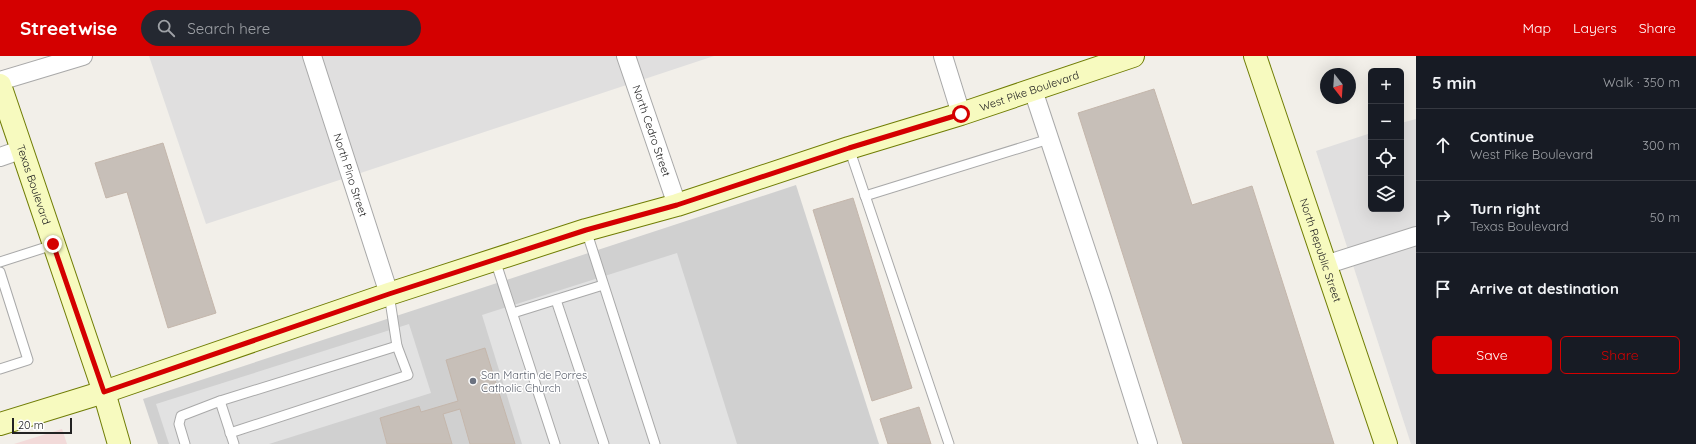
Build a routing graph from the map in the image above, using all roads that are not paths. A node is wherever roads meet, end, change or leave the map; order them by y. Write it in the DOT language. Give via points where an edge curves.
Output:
graph roads {
  1 [pos="83,56"];
  2 [pos="312,56"];
  3 [pos="626,56"];
  4 [pos="943,56"];
  5 [pos="1133,56"];
  6 [pos="1255,56"];
  7 [pos="0,81"];
  8 [pos="0,85"];
  9 [pos="1033,90"];
  10 [pos="961,114"];
  11 [pos="1049,139"];
  12 [pos="849,148"];
  13 [pos="23,149"];
  14 [pos="0,157"];
  15 [pos="865,196"];
  16 [pos="677,205"];
  17 [pos="586,230"];
  18 [pos="1416,236"];
  19 [pos="53,244"];
  20 [pos="495,260"];
  21 [pos="0,262"];
  22 [pos="1325,265"];
  23 [pos="0,272"];
  24 [pos="603,285"];
  25 [pos="389,294"];
  26 [pos="556,300"];
  27 [pos="513,313"];
  28 [pos="397,346"];
  29 [pos="0,369"];
  30 [pos="104,392"];
  31 [pos="220,401"];
  32 [pos="0,424"];
  33 [pos="230,433"];
  34 [pos="119,444"];
  35 [pos="185,444"];
  36 [pos="234,444"];
  37 [pos="555,444"];
  38 [pos="604,444"];
  39 [pos="655,444"];
  40 [pos="949,444"];
  41 [pos="1148,444"];
  42 [pos="1386,444"];
  1 -- 7 [label="street"];
  2 -- 25 [label="street, North Pino Street"];
  3 -- 16 [label="street, North Cedro Street"];
  4 -- 10 [label="street"];
  5 -- 9 [label="street, West Pike Boulevard"];
  6 -- 22 [label="street, North Republic Street"];
  8 -- 13 [label="street, Texas Boulevard"];
  9 -- 10 [label="street, West Pike Boulevard"];
  9 -- 11 [label="street"];
  10 -- 12 [label="street, West Pike Boulevard"];
  11 -- 15 [label="lane"];
  11 -- 41 [label="street"];
  12 -- 15 [label="lane"];
  12 -- 16 [label="street, West Pike Boulevard"];
  13 -- 14 [label="street"];
  13 -- 19 [label="street, Texas Boulevard"];
  15 -- 40 [label="lane"];
  16 -- 17 [label="street, West Pike Boulevard"];
  17 -- 20 [label="street, West Pike Boulevard"];
  17 -- 24 [label="lane"];
  18 -- 22 [label="street"];
  19 -- 21 [label="lane"];
  19 -- 30 [label="street, Texas Boulevard"];
  20 -- 25 [label="street, West Pike Boulevard"];
  20 -- 27 [label="lane"];
  22 -- 42 [label="street, North Republic Street"];
  23 -- 29 [label="lane" via="28,360"];
  24 -- 26 [label="lane"];
  24 -- 39 [label="lane"];
  25 -- 28 [label="lane"];
  25 -- 30 [label="street, West Pike Boulevard"];
  26 -- 27 [label="lane"];
  26 -- 38 [label="lane"];
  27 -- 37 [label="lane"];
  28 -- 31 [label="lane"];
  28 -- 33 [label="lane" via="408,375"];
  30 -- 32 [label="street, West Pike Boulevard"];
  30 -- 34 [label="street, Texas Boulevard"];
  31 -- 33 [label="lane"];
  31 -- 35 [label="lane" via="181,416 179,424"];
  33 -- 36 [label="lane"];
}
